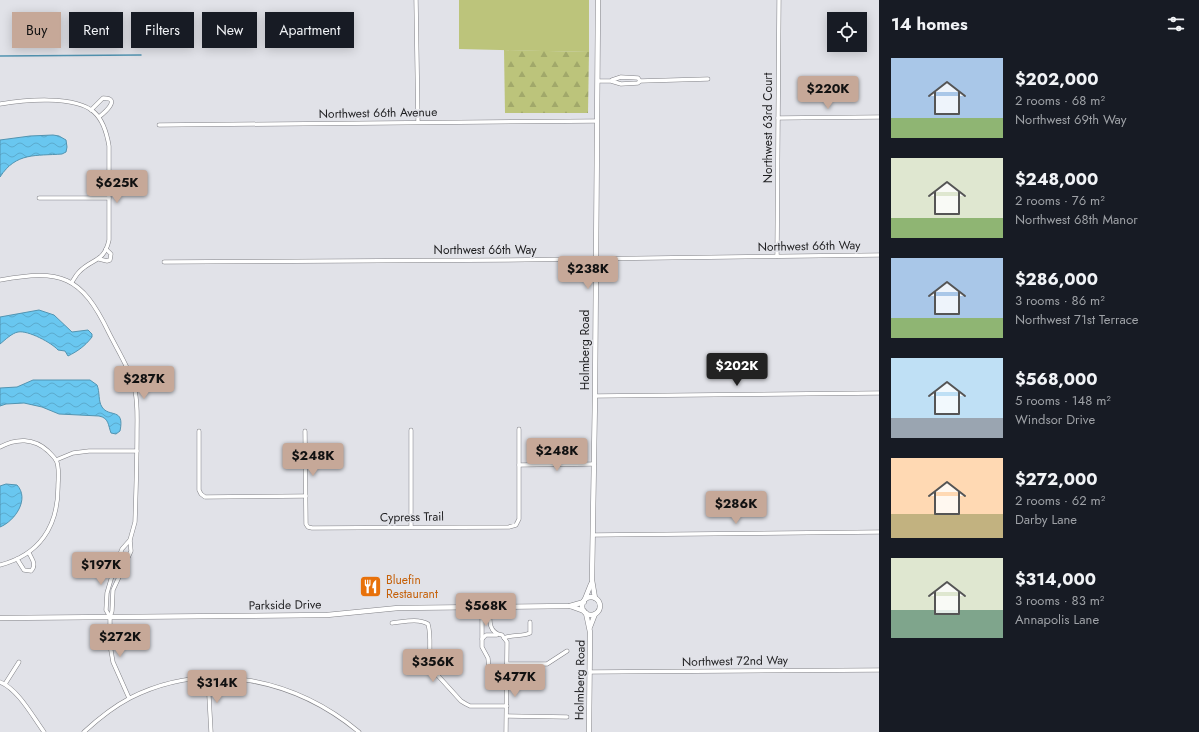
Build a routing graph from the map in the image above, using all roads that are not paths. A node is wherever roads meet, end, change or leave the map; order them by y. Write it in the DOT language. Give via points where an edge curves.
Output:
graph roads {
  1 [pos="416,0"];
  2 [pos="598,0"];
  3 [pos="779,0"];
  4 [pos="708,79"];
  5 [pos="598,81"];
  6 [pos="611,81"];
  7 [pos="640,81"];
  8 [pos="0,104"];
  9 [pos="91,110"];
  10 [pos="98,117"];
  11 [pos="879,117"];
  12 [pos="778,118"];
  13 [pos="597,120"];
  14 [pos="418,122"];
  15 [pos="159,125"];
  16 [pos="39,198"];
  17 [pos="109,198"];
  18 [pos="106,249"];
  19 [pos="879,255"];
  20 [pos="777,256"];
  21 [pos="99,259"];
  22 [pos="596,259"];
  23 [pos="164,262"];
  24 [pos="0,280"];
  25 [pos="72,282"];
  26 [pos="879,393"];
  27 [pos="595,396"];
  28 [pos="520,429"];
  29 [pos="411,430"];
  30 [pos="199,431"];
  31 [pos="305,431"];
  32 [pos="0,447"];
  33 [pos="136,451"];
  34 [pos="56,460"];
  35 [pos="594,464"];
  36 [pos="520,465"];
  37 [pos="306,496"];
  38 [pos="411,527"];
  39 [pos="879,532"];
  40 [pos="593,535"];
  41 [pos="130,540"];
  42 [pos="28,553"];
  43 [pos="120,554"];
  44 [pos="128,558"];
  45 [pos="17,560"];
  46 [pos="0,565"];
  47 [pos="114,569"];
  48 [pos="121,571"];
  49 [pos="592,580"];
  50 [pos="595,598"];
  51 [pos="584,601"];
  52 [pos="570,606"];
  53 [pos="482,607"];
  54 [pos="490,607"];
  55 [pos="585,612"];
  56 [pos="595,614"];
  57 [pos="110,617"];
  58 [pos="0,618"];
  59 [pos="530,622"];
  60 [pos="392,623"];
  61 [pos="590,627"];
  62 [pos="498,635"];
  63 [pos="504,638"];
  64 [pos="482,639"];
  65 [pos="567,651"];
  66 [pos="19,662"];
  67 [pos="507,664"];
  68 [pos="879,670"];
  69 [pos="590,672"];
  70 [pos="208,678"];
  71 [pos="507,678"];
  72 [pos="0,682"];
  73 [pos="5,684"];
  74 [pos="129,698"];
  75 [pos="507,706"];
  76 [pos="507,716"];
  77 [pos="567,716"];
  78 [pos="44,732"];
  79 [pos="84,732"];
  80 [pos="211,732"];
  81 [pos="359,732"];
  82 [pos="506,732"];
  83 [pos="590,732"];
  1 -- 14 [label="street"];
  2 -- 5 [label="street, Holmberg Road"];
  3 -- 12 [label="street, Northwest 63rd Court"];
  4 -- 7 [label="street"];
  5 -- 6 [label="street"];
  5 -- 13 [label="street, Holmberg Road"];
  6 -- 7 [label="street" via="621,84"];
  6 -- 7 [label="street" via="638,78"];
  8 -- 9 [label="street" via="64,101 74,102"];
  9 -- 10 [label="street"];
  9 -- 10 [label="street" via="102,98 110,100 111,107"];
  10 -- 17 [label="street" via="107,135 109,146"];
  11 -- 12 [label="street"];
  12 -- 20 [label="street, Northwest 63rd Court"];
  13 -- 14 [label="street, Northwest 66th Avenue"];
  13 -- 22 [label="street, Holmberg Road"];
  14 -- 15 [label="street, Northwest 66th Avenue"];
  16 -- 17 [label="street"];
  17 -- 18 [label="street" via="109,240"];
  18 -- 21 [label="street"];
  18 -- 21 [label="street" via="111,254 110,260"];
  19 -- 20 [label="street, Northwest 66th Way"];
  20 -- 22 [label="street, Northwest 66th Way"];
  21 -- 25 [label="street" via="78,272"];
  22 -- 23 [label="street, Northwest 66th Way"];
  22 -- 27 [label="street, Holmberg Road"];
  24 -- 25 [label="street" via="39,274"];
  25 -- 33 [label="street" via="92,301 132,382 136,404"];
  26 -- 27 [label="street"];
  27 -- 35 [label="street, Holmberg Road"];
  28 -- 36 [label="street"];
  29 -- 38 [label="street"];
  30 -- 37 [label="street" via="199,490 205,497"];
  31 -- 37 [label="street"];
  32 -- 34 [label="street" via="15,441 34,442"];
  33 -- 34 [label="street" via="89,451"];
  33 -- 41 [label="street" via="135,522"];
  34 -- 42 [label="street" via="58,500 55,516 50,529"];
  35 -- 36 [label="street"];
  35 -- 40 [label="street, Holmberg Road"];
  36 -- 38 [label="street, Cypress Trail" via="520,519 516,525"];
  37 -- 38 [label="street, Cypress Trail" via="308,527"];
  39 -- 40 [label="street"];
  40 -- 49 [label="street, Holmberg Road"];
  41 -- 43 [label="street"];
  41 -- 44 [label="street" via="131,551"];
  42 -- 45 [label="street"];
  42 -- 45 [label="street" via="34,562 31,571 24,570"];
  43 -- 44 [label="street"];
  43 -- 47 [label="street"];
  44 -- 48 [label="street"];
  45 -- 46 [label="street"];
  47 -- 48 [label="street"];
  47 -- 57 [label="street" via="107,593 106,610"];
  48 -- 57 [label="street" via="114,590"];
  49 -- 50 [label="street, Holmberg Road"];
  49 -- 51 [label="street, Holmberg Road"];
  50 -- 51 [label="street" via="590,597"];
  50 -- 56 [label="street" via="600,607"];
  51 -- 52 [label="street, Parkside Drive"];
  51 -- 55 [label="street" via="582,606"];
  52 -- 54 [label="street, Parkside Drive"];
  52 -- 55 [label="street, Parkside Drive"];
  53 -- 54 [label="street, Parkside Drive"];
  53 -- 57 [label="street, Parkside Drive" via="398,608 327,615"];
  53 -- 64 [label="street"];
  54 -- 62 [label="street" via="490,624"];
  55 -- 56 [label="street"];
  55 -- 61 [label="street, Holmberg Road"];
  56 -- 61 [label="street, Holmberg Road"];
  57 -- 58 [label="street, Parkside Drive"];
  57 -- 74 [label="street" via="113,662"];
  59 -- 63 [label="street" via="530,633"];
  60 -- 75 [label="street" via="418,621 428,624 431,668 461,701 470,706"];
  61 -- 69 [label="street, Holmberg Road"];
  62 -- 63 [label="street"];
  62 -- 64 [label="street" via="486,635"];
  63 -- 67 [label="street" via="507,642"];
  64 -- 71 [label="street" via="489,669 497,677"];
  65 -- 67 [label="street" via="547,664"];
  66 -- 73 [label="street"];
  67 -- 71 [label="street"];
  68 -- 69 [label="street, Northwest 72nd Way"];
  69 -- 83 [label="street, Holmberg Road"];
  70 -- 74 [label="street" via="168,683"];
  70 -- 80 [label="street"];
  70 -- 81 [label="street" via="230,677 271,685 312,700 345,720"];
  71 -- 75 [label="street"];
  72 -- 73 [label="street"];
  73 -- 78 [label="street" via="15,693"];
  74 -- 79 [label="street"];
  75 -- 76 [label="street"];
  76 -- 77 [label="street"];
  76 -- 82 [label="street"];
}
